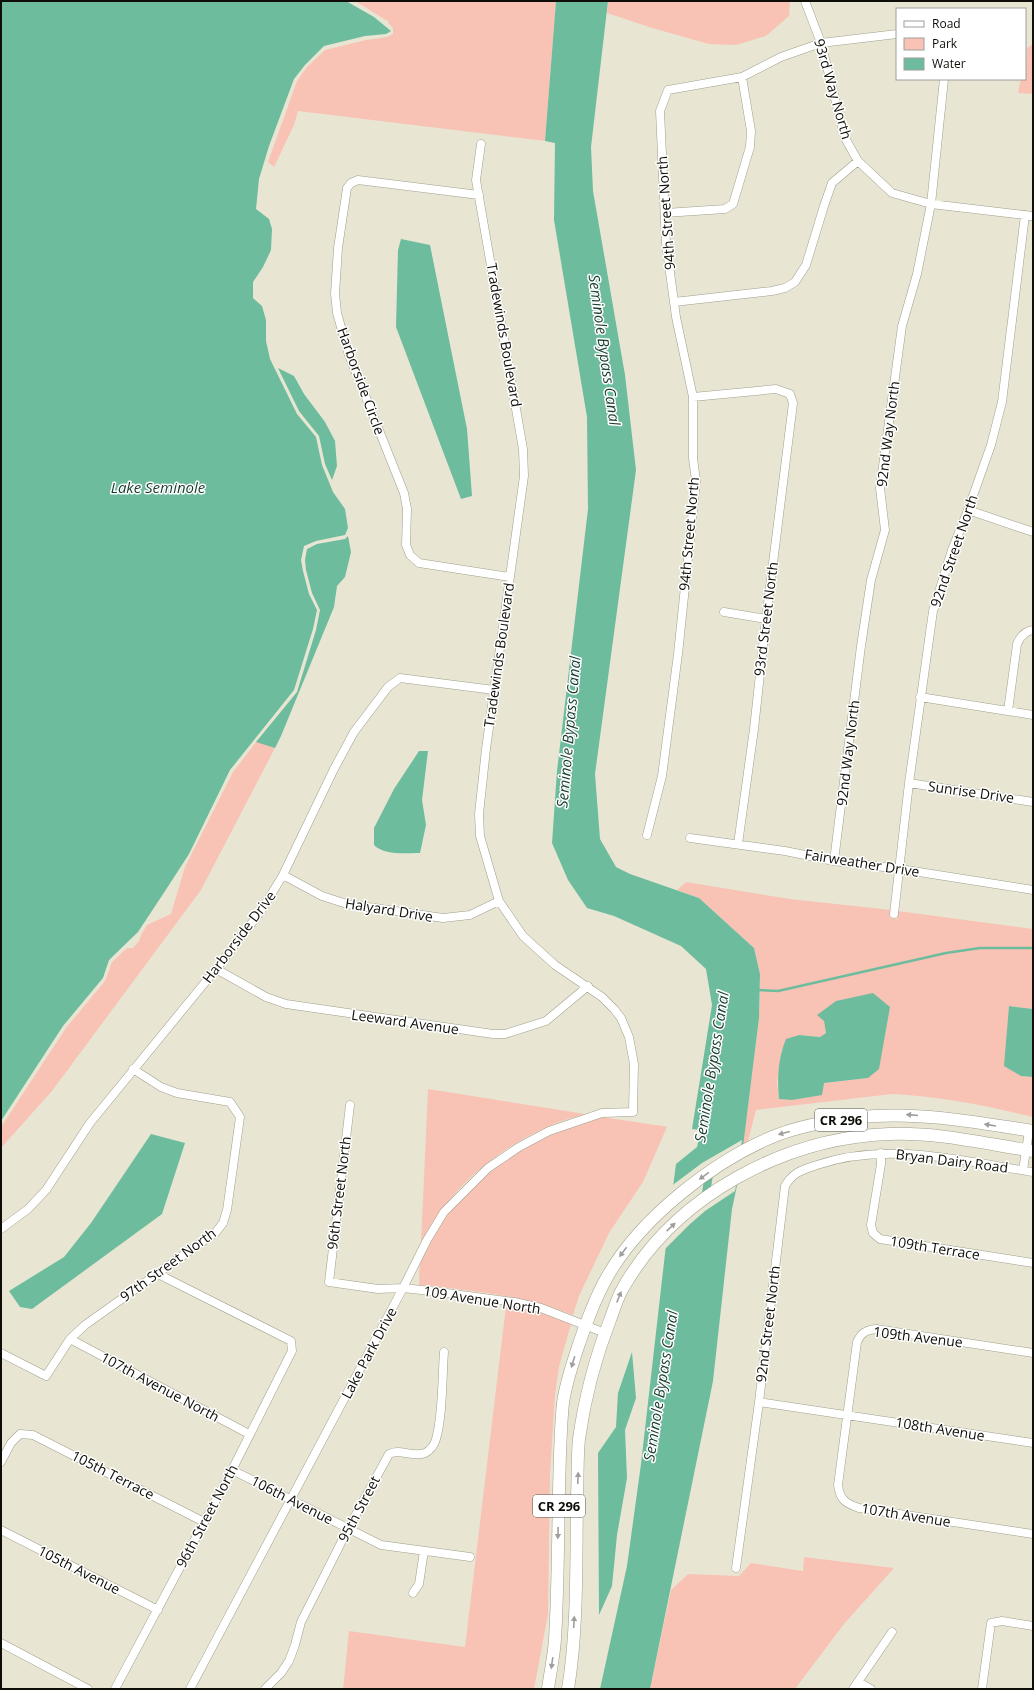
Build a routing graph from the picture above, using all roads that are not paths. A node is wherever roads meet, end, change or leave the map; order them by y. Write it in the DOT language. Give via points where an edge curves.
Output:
graph roads {
  1 [pos="805,1"];
  2 [pos="896,34"];
  3 [pos="821,43"];
  4 [pos="742,77"];
  5 [pos="944,80"];
  6 [pos="481,144"];
  7 [pos="858,161"];
  8 [pos="479,195"];
  9 [pos="931,204"];
  10 [pos="665,213"];
  11 [pos="1029,216"];
  12 [pos="674,302"];
  13 [pos="693,397"];
  14 [pos="968,510"];
  15 [pos="1033,532"];
  16 [pos="510,577"];
  17 [pos="724,612"];
  18 [pos="766,619"];
  19 [pos="1033,630"];
  20 [pos="494,690"];
  21 [pos="920,697"];
  22 [pos="1008,711"];
  23 [pos="1033,715"];
  24 [pos="909,783"];
  25 [pos="1033,802"];
  26 [pos="647,835"];
  27 [pos="690,838"];
  28 [pos="738,844"];
  29 [pos="834,861"];
  30 [pos="900,869"];
  31 [pos="283,874"];
  32 [pos="1033,890"];
  33 [pos="498,901"];
  34 [pos="894,914"];
  35 [pos="216,969"];
  36 [pos="588,986"];
  37 [pos="133,1070"];
  38 [pos="350,1104"];
  39 [pos="633,1112"];
  40 [pos="1031,1131"];
  41 [pos="1029,1150"];
  42 [pos="881,1153"];
  43 [pos="1023,1170"];
  44 [pos="1033,1172"];
  45 [pos="1,1229"];
  46 [pos="1033,1263"];
  47 [pos="158,1274"];
  48 [pos="330,1282"];
  49 [pos="403,1288"];
  50 [pos="586,1325"];
  51 [pos="604,1333"];
  52 [pos="70,1339"];
  53 [pos="444,1352"];
  54 [pos="1,1353"];
  55 [pos="1033,1353"];
  56 [pos="759,1402"];
  57 [pos="847,1415"];
  58 [pos="249,1434"];
  59 [pos="1033,1443"];
  60 [pos="1,1462"];
  61 [pos="232,1470"];
  62 [pos="291,1498"];
  63 [pos="204,1522"];
  64 [pos="348,1529"];
  65 [pos="1,1530"];
  66 [pos="1033,1534"];
  67 [pos="424,1551"];
  68 [pos="470,1557"];
  69 [pos="736,1568"];
  70 [pos="413,1593"];
  71 [pos="158,1610"];
  72 [pos="1033,1626"];
  73 [pos="892,1632"];
  74 [pos="1,1643"];
  75 [pos="858,1682"];
  76 [pos="88,1689"];
  77 [pos="115,1689"];
  78 [pos="190,1689"];
  79 [pos="265,1689"];
  80 [pos="548,1689"];
  81 [pos="568,1689"];
  82 [pos="853,1689"];
  83 [pos="871,1689"];
  84 [pos="982,1689"];
  1 -- 3 [label="street, 93rd Way North"];
  2 -- 3 [label="street"];
  3 -- 4 [label="street"];
  3 -- 7 [label="street, 93rd Way North" via="845,138"];
  4 -- 10 [label="street" via="751,131 733,204 725,209"];
  4 -- 10 [label="street, 94th Street North" via="668,90 660,110"];
  5 -- 9 [label="street, 92nd Way North"];
  6 -- 8 [label="street, Tradewinds Boulevard" via="476,180"];
  7 -- 9 [label="street, 93rd Way North" via="892,193"];
  7 -- 12 [label="street" via="832,183 806,265 795,282 772,291"];
  8 -- 16 [label="street, Tradewinds Boulevard" via="523,449 522,495"];
  8 -- 16 [label="street, Harborside Circle" via="358,180 351,183 347,188 338,248 335,294 337,313 348,355 404,493 407,508 406,545 410,555 419,563"];
  9 -- 11 [label="street, 93rd Way North"];
  9 -- 29 [label="street, 92nd Way North" via="917,274 902,326 880,488 885,530 871,580"];
  10 -- 12 [label="street, 94th Street North" via="666,243"];
  11 -- 14 [label="street, 92nd Street North" via="1002,402 991,444"];
  12 -- 13 [label="street, 94th Street North"];
  13 -- 18 [label="street, 93rd Street North" via="776,389 790,394 793,403"];
  13 -- 26 [label="street, 94th Street North" via="693,458 696,481 678,654 662,776"];
  14 -- 15 [label="street"];
  14 -- 21 [label="street, 92nd Street North" via="952,550 933,611"];
  16 -- 20 [label="street, Tradewinds Boulevard"];
  17 -- 18 [label="street"];
  18 -- 28 [label="street, 93rd Street North"];
  19 -- 22 [label="street" via="1020,637 1017,644"];
  20 -- 31 [label="street, Harborside Drive" via="400,678 394,681 354,732"];
  20 -- 33 [label="street, Tradewinds Boulevard" via="479,823 484,855"];
  21 -- 22 [label="street"];
  21 -- 24 [label="street, 92nd Street North"];
  22 -- 23 [label="street"];
  24 -- 25 [label="street, Sunrise Drive"];
  24 -- 30 [label="street, 92nd Street North"];
  27 -- 28 [label="street, Fairweather Drive"];
  28 -- 29 [label="street, Fairweather Drive"];
  29 -- 30 [label="street, Fairweather Drive"];
  30 -- 32 [label="street, Fairweather Drive"];
  30 -- 34 [label="street, 92nd Street North"];
  31 -- 33 [label="street, Halyard Drive" via="322,896 347,904 443,918 470,915"];
  31 -- 35 [label="street, Harborside Drive" via="261,911"];
  33 -- 36 [label="street, Tradewinds Boulevard" via="528,942 555,965"];
  35 -- 36 [label="street, Leeward Avenue" via="266,997 286,1004 493,1034 505,1034 546,1021"];
  35 -- 37 [label="street, Harborside Drive"];
  36 -- 39 [label="street, Tradewinds Boulevard" via="614,1009 629,1037 634,1064"];
  37 -- 45 [label="street, Harborside Drive" via="90,1123 46,1190 28,1209"];
  37 -- 47 [label="street, 97th Street North" via="161,1087 177,1093 230,1102 240,1117 223,1223 216,1232"];
  38 -- 48 [label="street, 96th Street North"];
  39 -- 49 [label="street, Lake Park Drive" via="602,1112 549,1131 488,1168 444,1212"];
  40 -- 41 [label="street, Bryan Dairy Road"];
  40 -- 50 [label="main road, Bryan Dairy Road / CR 296, one-way" via="951,1118 905,1115 846,1119 778,1135 715,1168 649,1222 608,1275"];
  41 -- 43 [label="street, Bryan Dairy Road"];
  51 -- 41 [label="main road, Bryan Dairy Road / CR 296, one-way" via="622,1290 666,1232 712,1192 772,1160 843,1138 890,1134 956,1138"];
  42 -- 43 [label="street, Bryan Dairy Road" via="918,1154"];
  42 -- 46 [label="street, 109th Terrace" via="871,1225 873,1233 880,1239"];
  42 -- 56 [label="street, 92nd Street North" via="848,1157 816,1165 789,1178 785,1186"];
  43 -- 44 [label="street, Bryan Dairy Road"];
  47 -- 52 [label="street, 97th Street North" via="85,1325"];
  47 -- 58 [label="street, 96th Street North" via="291,1341 292,1351"];
  48 -- 49 [label="street, 109 Avenue North" via="378,1289"];
  49 -- 50 [label="street, 109 Avenue North" via="541,1308"];
  49 -- 62 [label="street, Lake Park Drive"];
  50 -- 51 [label="street, 109 Avenue North"];
  50 -- 80 [label="main road, CR 296, one-way" via="572,1364 563,1402 554,1641"];
  81 -- 51 [label="main road, CR 296, one-way" via="574,1616 579,1442 585,1396"];
  52 -- 54 [label="street, 97th Street North" via="46,1376"];
  52 -- 58 [label="street, 107th Avenue North"];
  53 -- 64 [label="street, 95th Street" via="436,1440 425,1453 389,1454"];
  55 -- 57 [label="street, 109th Avenue" via="876,1329 867,1330 859,1336 857,1342"];
  56 -- 57 [label="street, 108th Avenue"];
  56 -- 69 [label="street, 92nd Street North"];
  57 -- 59 [label="street, 108th Avenue"];
  57 -- 66 [label="street, 107th Avenue" via="838,1484 839,1495 847,1504 859,1508"];
  58 -- 61 [label="street, 96th Street North"];
  60 -- 63 [label="street, 105th Terrace" via="11,1442 20,1434 33,1435"];
  61 -- 62 [label="street, 106th Avenue"];
  61 -- 63 [label="street, 96th Street North"];
  62 -- 64 [label="street, 106th Avenue"];
  62 -- 78 [label="street, Lake Park Drive"];
  63 -- 71 [label="street, 96th Street North"];
  64 -- 67 [label="street, 106th Avenue" via="381,1545"];
  64 -- 79 [label="street, 95th Street" via="301,1622 289,1661"];
  65 -- 71 [label="street, 105th Avenue"];
  67 -- 68 [label="street, 106th Avenue"];
  67 -- 70 [label="street" via="419,1584"];
  71 -- 77 [label="street, 96th Street North"];
  72 -- 84 [label="street" via="991,1623"];
  73 -- 75 [label="street"];
  74 -- 76 [label="street"];
  75 -- 82 [label="street"];
  75 -- 83 [label="street"];
}
